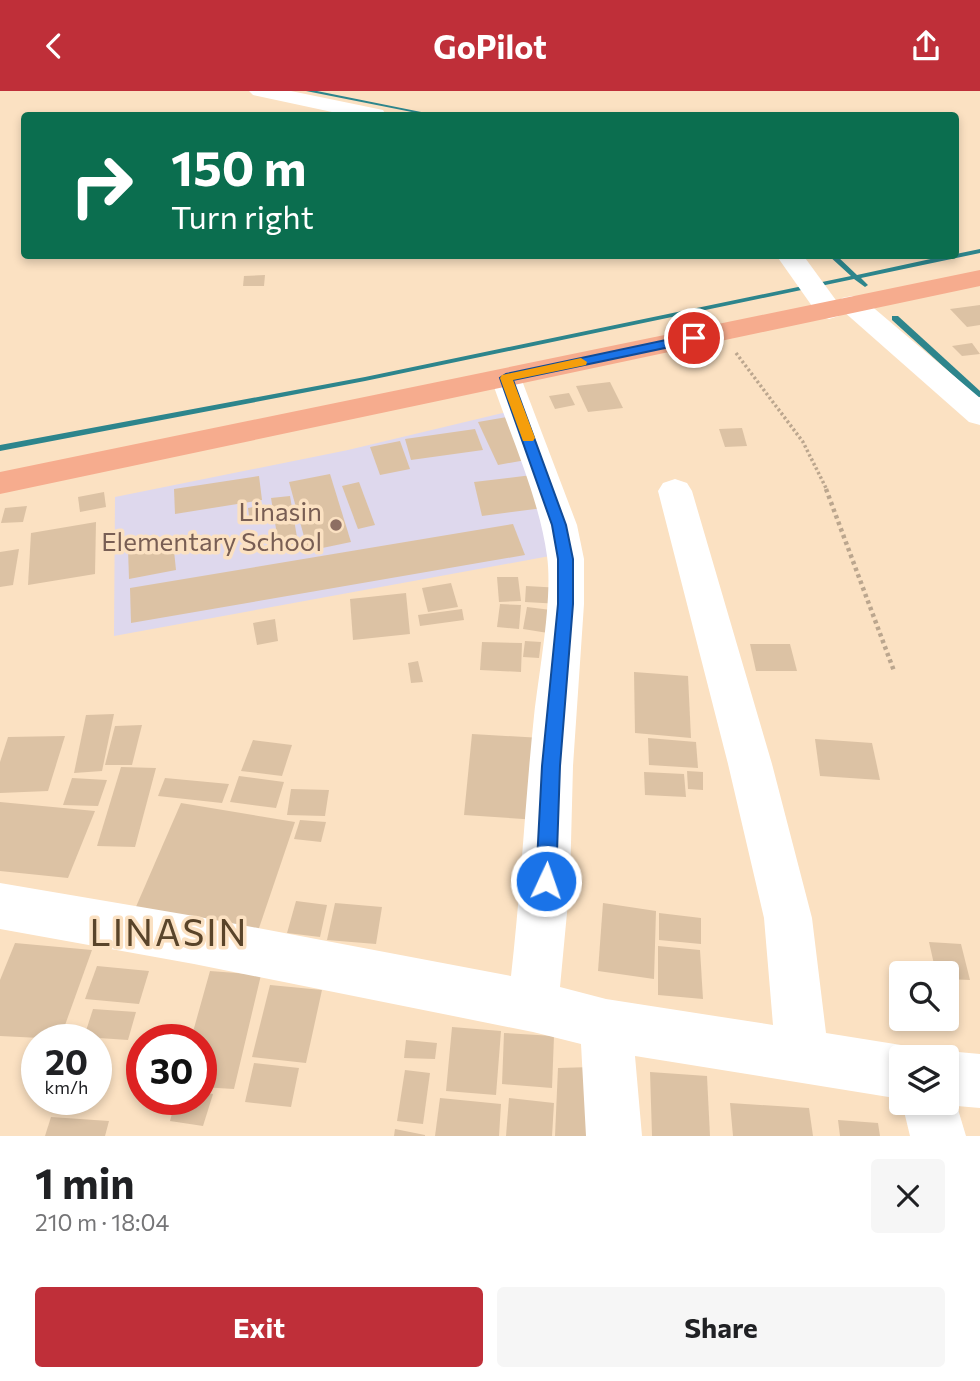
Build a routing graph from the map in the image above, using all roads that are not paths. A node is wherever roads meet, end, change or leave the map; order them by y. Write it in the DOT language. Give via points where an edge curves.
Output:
graph roads {
  1 [pos="260,91"];
  2 [pos="361,112"];
  3 [pos="793,259"];
  4 [pos="980,278"];
  5 [pos="827,298"];
  6 [pos="506,378"];
  7 [pos="980,415"];
  8 [pos="0,483"];
  9 [pos="675,491"];
  10 [pos="0,906"];
  11 [pos="533,1006"];
  12 [pos="606,1025"];
  13 [pos="800,1057"];
  14 [pos="889,1070"];
  15 [pos="959,1079"];
  16 [pos="980,1081"];
  17 [pos="932,1115"];
  18 [pos="614,1136"];
  19 [pos="938,1136"];
  1 -- 2 [label="street"];
  3 -- 5 [label="street"];
  4 -- 5 [label="main road"];
  5 -- 6 [label="main road" via="720,332"];
  5 -- 7 [label="street"];
  6 -- 8 [label="main road"];
  6 -- 11 [label="street" via="559,525 566,559 546,881"];
  9 -- 13 [label="street" via="788,918"];
  10 -- 11 [label="street"];
  11 -- 12 [label="street"];
  12 -- 13 [label="street"];
  12 -- 18 [label="street"];
  13 -- 14 [label="street"];
  15 -- 16 [label="street"];
  17 -- 19 [label="street"];
}
